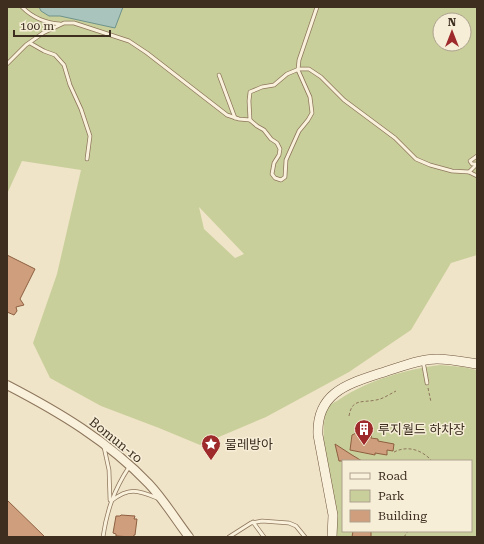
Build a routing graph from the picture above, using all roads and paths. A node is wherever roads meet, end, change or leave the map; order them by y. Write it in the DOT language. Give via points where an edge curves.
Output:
graph roads {
  1 [pos="22,7"];
  2 [pos="317,7"];
  3 [pos="61,24"];
  4 [pos="30,43"];
  5 [pos="7,64"];
  6 [pos="298,70"];
  7 [pos="219,75"];
  8 [pos="235,118"];
  9 [pos="250,120"];
  10 [pos="477,156"];
  11 [pos="87,159"];
  12 [pos="477,164"];
  13 [pos="469,172"];
  14 [pos="477,176"];
  15 [pos="423,361"];
  16 [pos="477,364"];
  17 [pos="427,383"];
  18 [pos="7,385"];
  19 [pos="396,391"];
  20 [pos="431,402"];
  21 [pos="349,416"];
  22 [pos="104,444"];
  23 [pos="394,452"];
  24 [pos="431,460"];
  25 [pos="130,466"];
  26 [pos="161,499"];
  27 [pos="110,502"];
  28 [pos="253,522"];
  29 [pos="103,537"];
  30 [pos="189,537"];
  31 [pos="229,537"];
  32 [pos="264,537"];
  33 [pos="305,537"];
  34 [pos="332,537"];
  1 -- 3 [label="lane" via="36,18"];
  2 -- 6 [label="lane"];
  3 -- 4 [label="lane"];
  3 -- 8 [label="lane" via="74,23 129,41 227,115"];
  4 -- 5 [label="lane"];
  4 -- 11 [label="lane" via="54,55 64,65 90,136"];
  6 -- 9 [label="lane" via="274,85 250,92"];
  6 -- 9 [label="lane" via="310,97 312,113 299,131 286,160 285,177 281,180 272,174 274,162 280,155 277,142"];
  6 -- 13 [label="lane" via="309,69 322,77 344,100 395,138 416,159 452,171"];
  7 -- 8 [label="lane"];
  8 -- 9 [label="lane"];
  10 -- 12 [label="lane" via="470,162"];
  12 -- 13 [label="lane"];
  13 -- 14 [label="lane"];
  15 -- 16 [label="main road" via="437,359"];
  15 -- 17 [label="lane"];
  15 -- 34 [label="main road" via="347,385 330,398 321,411 318,435 333,515"];
  17 -- 20 [label="path"];
  18 -- 22 [label="street, Bomun-ro" via="66,416"];
  19 -- 21 [label="path" via="382,398 356,403"];
  22 -- 25 [label="street, Bomun-ro"];
  22 -- 27 [label="lane" via="109,470"];
  23 -- 24 [label="path" via="416,450 425,453"];
  25 -- 26 [label="street, Bomun-ro"];
  25 -- 27 [label="lane"];
  26 -- 27 [label="lane" via="133,490 120,494"];
  26 -- 30 [label="street, Bomun-ro"];
  27 -- 29 [label="lane"];
  28 -- 31 [label="lane"];
  28 -- 32 [label="lane"];
  28 -- 33 [label="lane" via="262,520 289,523 296,526"];
}
